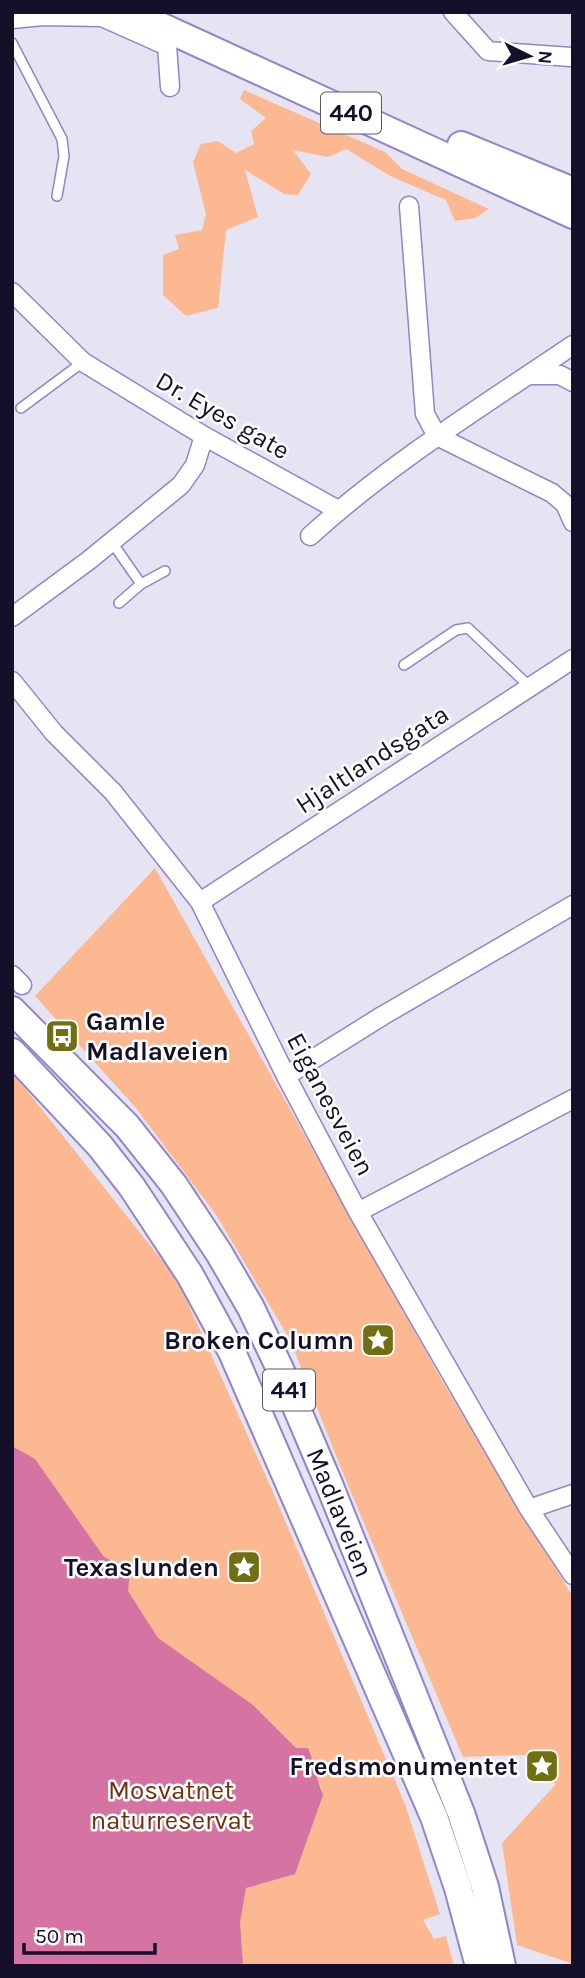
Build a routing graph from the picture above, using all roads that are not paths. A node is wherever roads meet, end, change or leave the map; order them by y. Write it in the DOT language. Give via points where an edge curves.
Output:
graph roads {
  1 [pos="130,12"];
  2 [pos="157,12"];
  3 [pos="453,12"];
  4 [pos="12,19"];
  5 [pos="12,43"];
  6 [pos="571,57"];
  7 [pos="170,87"];
  8 [pos="573,191"];
  9 [pos="57,196"];
  10 [pos="409,206"];
  11 [pos="573,215"];
  12 [pos="12,292"];
  13 [pos="573,345"];
  14 [pos="83,362"];
  15 [pos="529,375"];
  16 [pos="573,382"];
  17 [pos="21,408"];
  18 [pos="204,436"];
  19 [pos="437,436"];
  20 [pos="338,510"];
  21 [pos="573,522"];
  22 [pos="310,536"];
  23 [pos="111,541"];
  24 [pos="165,571"];
  25 [pos="141,584"];
  26 [pos="119,603"];
  27 [pos="12,617"];
  28 [pos="573,659"];
  29 [pos="404,665"];
  30 [pos="12,681"];
  31 [pos="530,687"];
  32 [pos="200,902"];
  33 [pos="573,905"];
  34 [pos="15,990"];
  35 [pos="12,1052"];
  36 [pos="286,1076"];
  37 [pos="573,1099"];
  38 [pos="358,1212"];
  39 [pos="573,1494"];
  40 [pos="529,1509"];
  41 [pos="573,1575"];
  42 [pos="478,1966"];
  43 [pos="502,1966"];
  1 -- 11 [label="main road, 440"];
  2 -- 8 [label="main road, 440" via="313,83"];
  3 -- 6 [label="street" via="488,51"];
  4 -- 7 [label="street" via="87,16 113,20 167,46"];
  5 -- 9 [label="lane" via="62,139"];
  10 -- 19 [label="street" via="425,414"];
  12 -- 14 [label="street, Dr. Eyes gate"];
  13 -- 15 [label="street"];
  14 -- 17 [label="lane"];
  14 -- 18 [label="street, Dr. Eyes gate"];
  15 -- 16 [label="street" via="560,376"];
  15 -- 19 [label="street"];
  18 -- 20 [label="street, Dr. Eyes gate"];
  18 -- 23 [label="street" via="195,466 181,485"];
  19 -- 20 [label="street"];
  19 -- 21 [label="street" via="551,493 565,504"];
  20 -- 22 [label="street"];
  23 -- 25 [label="lane"];
  23 -- 27 [label="street"];
  24 -- 25 [label="lane"];
  25 -- 26 [label="lane"];
  28 -- 31 [label="street, Hjaltlandsgata"];
  29 -- 31 [label="lane" via="468,628"];
  30 -- 32 [label="street, Eiganesveien" via="54,733 113,792"];
  31 -- 32 [label="street, Hjaltlandsgata"];
  32 -- 36 [label="street, Eiganesveien"];
  33 -- 36 [label="street"];
  34 -- 43 [label="main road, Madlaveien / 441" via="174,1185 251,1308 329,1484 461,1813 485,1888"];
  35 -- 42 [label="main road, Madlaveien / 441" via="132,1187 190,1275 232,1352 434,1817"];
  36 -- 38 [label="street, Eiganesveien"];
  37 -- 38 [label="street"];
  38 -- 40 [label="street, Eiganesveien"];
  39 -- 40 [label="street"];
  40 -- 41 [label="street, Eiganesveien"];
}
